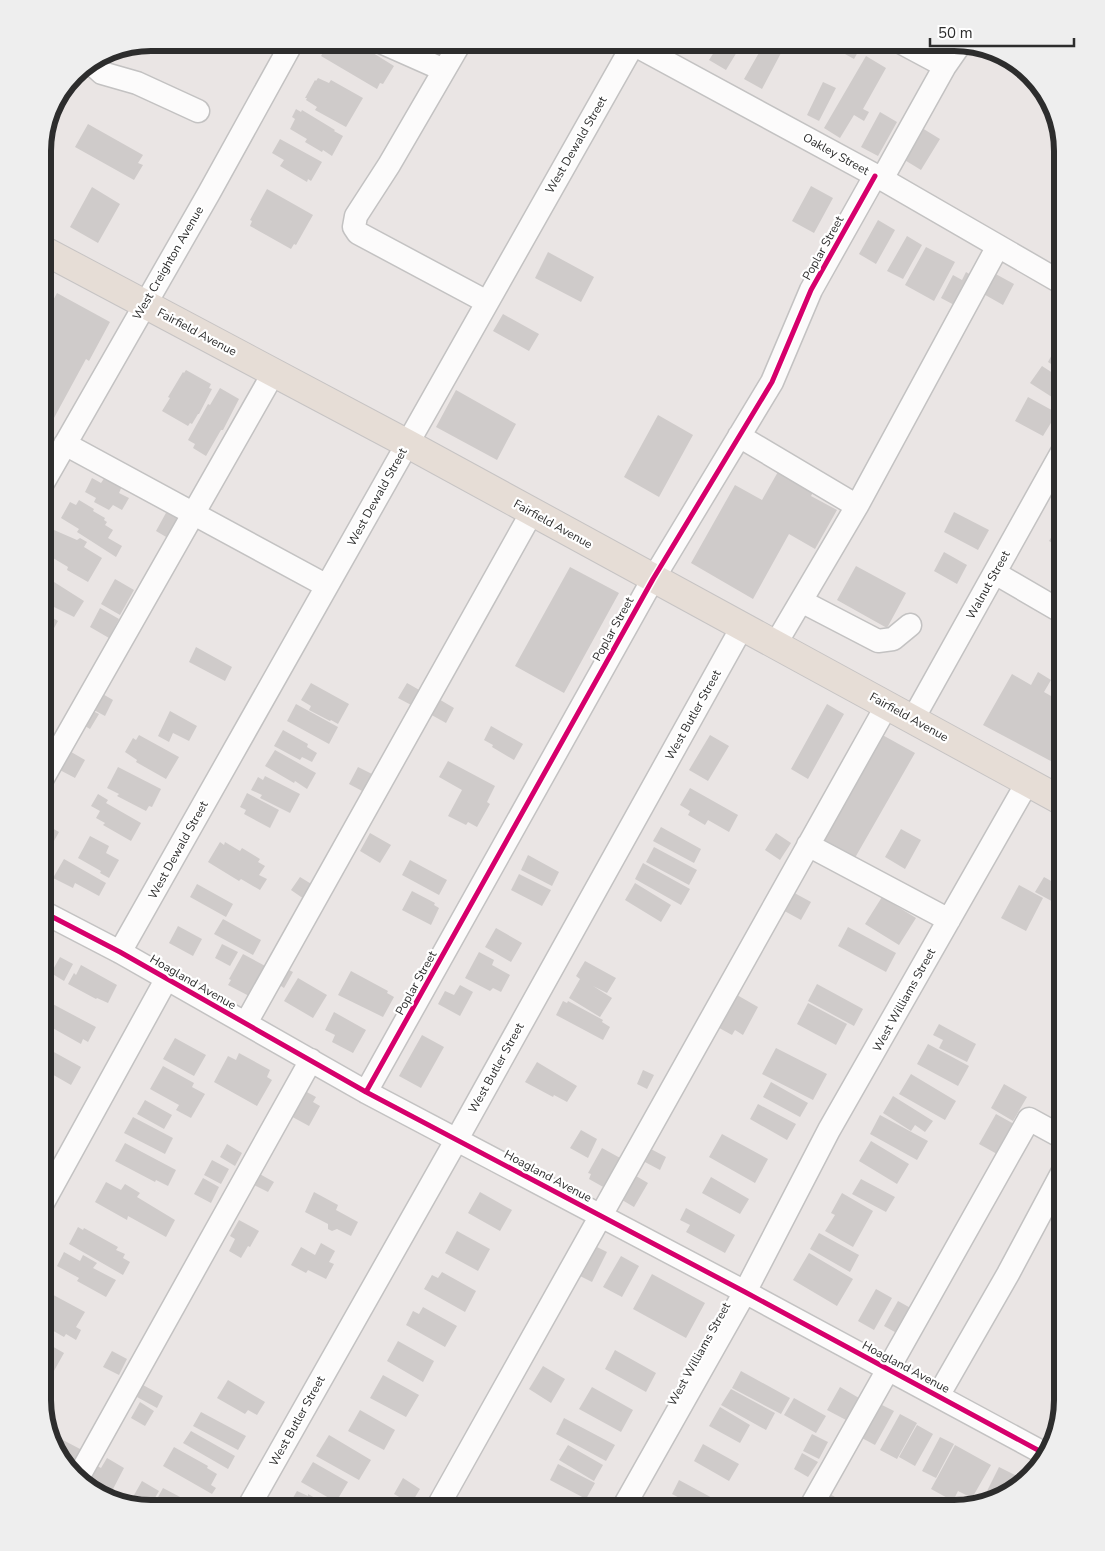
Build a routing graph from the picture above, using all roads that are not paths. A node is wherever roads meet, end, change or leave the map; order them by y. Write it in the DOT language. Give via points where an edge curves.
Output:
graph roads {
  1 [pos="287,51"];
  2 [pos="401,51"];
  3 [pos="455,51"];
  4 [pos="629,51"];
  5 [pos="649,51"];
  6 [pos="917,51"];
  7 [pos="955,51"];
  8 [pos="945,66"];
  9 [pos="96,68"];
  10 [pos="444,70"];
  11 [pos="198,110"];
  12 [pos="878,177"];
  13 [pos="998,246"];
  14 [pos="51,254"];
  15 [pos="1054,278"];
  16 [pos="487,302"];
  17 [pos="144,304"];
  18 [pos="274,372"];
  19 [pos="740,436"];
  20 [pos="65,444"];
  21 [pos="408,444"];
  22 [pos="1054,466"];
  23 [pos="51,469"];
  24 [pos="857,506"];
  25 [pos="193,512"];
  26 [pos="532,512"];
  27 [pos="995,573"];
  28 [pos="653,579"];
  29 [pos="327,586"];
  30 [pos="801,601"];
  31 [pos="1054,607"];
  32 [pos="910,625"];
  33 [pos="742,627"];
  34 [pos="775,645"];
  35 [pos="887,705"];
  36 [pos="913,718"];
  37 [pos="51,764"];
  38 [pos="1027,783"];
  39 [pos="1054,797"];
  40 [pos="808,845"];
  41 [pos="51,916"];
  42 [pos="949,920"];
  43 [pos="120,952"];
  44 [pos="167,978"];
  45 [pos="246,1023"];
  46 [pos="311,1060"];
  47 [pos="366,1092"];
  48 [pos="1054,1133"];
  49 [pos="457,1139"];
  50 [pos="51,1187"];
  51 [pos="1054,1188"];
  52 [pos="600,1216"];
  53 [pos="745,1292"];
  54 [pos="888,1370"];
  55 [pos="938,1396"];
  56 [pos="1039,1451"];
  57 [pos="82,1472"];
  58 [pos="253,1500"];
  59 [pos="441,1500"];
  60 [pos="628,1500"];
  61 [pos="815,1500"];
  1 -- 17 [label="street, West Creighton Avenue"];
  2 -- 10 [label="street"];
  3 -- 10 [label="street"];
  4 -- 16 [label="street, West Dewald Street"];
  5 -- 12 [label="street, Oakley Street"];
  6 -- 8 [label="street"];
  7 -- 8 [label="street, Poplar Street"];
  8 -- 12 [label="street, Poplar Street"];
  9 -- 11 [label="street" via="102,73 136,83"];
  10 -- 16 [label="street" via="356,216 354,227 358,233"];
  12 -- 13 [label="street, Oakley Street"];
  12 -- 19 [label="street, Poplar Street" via="811,290 772,382"];
  13 -- 15 [label="street, Oakley Street"];
  13 -- 24 [label="street"];
  14 -- 17 [label="main road, Fairfield Avenue"];
  16 -- 21 [label="street, West Dewald Street"];
  17 -- 18 [label="main road, Fairfield Avenue"];
  17 -- 20 [label="street, West Creighton Avenue"];
  18 -- 21 [label="main road, Fairfield Avenue"];
  18 -- 25 [label="street"];
  19 -- 24 [label="street"];
  19 -- 28 [label="street, Poplar Street"];
  20 -- 23 [label="street, West Creighton Avenue"];
  20 -- 25 [label="street"];
  21 -- 26 [label="main road, Fairfield Avenue"];
  21 -- 29 [label="street, West Dewald Street"];
  22 -- 27 [label="street, Walnut Street"];
  24 -- 30 [label="street"];
  25 -- 29 [label="street"];
  25 -- 37 [label="street"];
  26 -- 28 [label="main road, Fairfield Avenue"];
  26 -- 45 [label="street"];
  27 -- 31 [label="street"];
  27 -- 36 [label="street, Walnut Street"];
  28 -- 33 [label="main road, Fairfield Avenue"];
  28 -- 47 [label="street, Poplar Street"];
  29 -- 43 [label="street, West Dewald Street"];
  30 -- 32 [label="street" via="878,641 894,639"];
  30 -- 34 [label="street"];
  33 -- 34 [label="main road, Fairfield Avenue"];
  33 -- 49 [label="street, West Butler Street"];
  34 -- 35 [label="main road, Fairfield Avenue"];
  35 -- 36 [label="main road, Fairfield Avenue"];
  35 -- 40 [label="street"];
  36 -- 38 [label="main road, Fairfield Avenue"];
  38 -- 39 [label="main road, Fairfield Avenue"];
  38 -- 42 [label="street, West Williams Street"];
  40 -- 42 [label="street"];
  40 -- 52 [label="street"];
  41 -- 43 [label="street, Hoagland Avenue"];
  42 -- 53 [label="street, West Williams Street" via="829,1130"];
  43 -- 44 [label="street, Hoagland Avenue"];
  44 -- 45 [label="street, Hoagland Avenue"];
  44 -- 50 [label="street"];
  45 -- 46 [label="street, Hoagland Avenue"];
  46 -- 47 [label="street, Hoagland Avenue"];
  46 -- 57 [label="street"];
  47 -- 49 [label="street, Hoagland Avenue"];
  48 -- 54 [label="street" via="1029,1119"];
  49 -- 52 [label="street, Hoagland Avenue"];
  49 -- 58 [label="street, West Butler Street"];
  51 -- 55 [label="street"];
  52 -- 53 [label="street, Hoagland Avenue"];
  52 -- 59 [label="street"];
  53 -- 54 [label="street, Hoagland Avenue"];
  53 -- 60 [label="street, West Williams Street"];
  54 -- 55 [label="street, Hoagland Avenue"];
  54 -- 61 [label="street"];
  55 -- 56 [label="street, Hoagland Avenue"];
}
